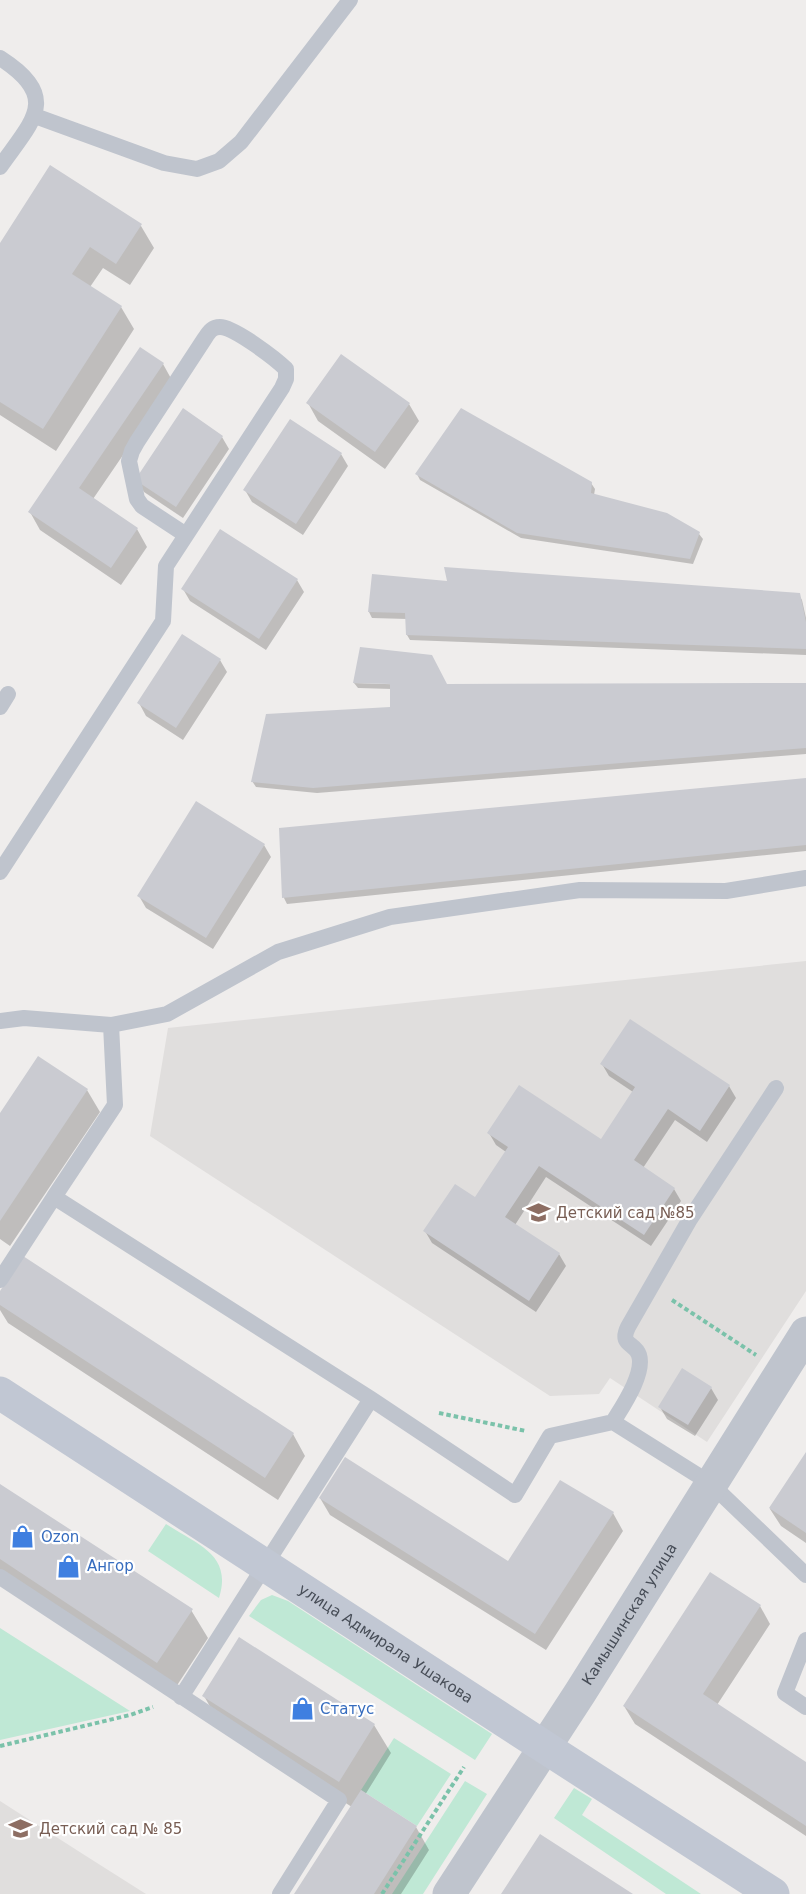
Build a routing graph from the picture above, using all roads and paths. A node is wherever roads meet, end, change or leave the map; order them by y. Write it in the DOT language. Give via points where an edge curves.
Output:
graph roads {
  1 [pos="350,0"];
  2 [pos="0,58"];
  3 [pos="35,116"];
  4 [pos="0,168"];
  5 [pos="186,535"];
  6 [pos="0,872"];
  7 [pos="806,878"];
  8 [pos="0,1021"];
  9 [pos="111,1025"];
  10 [pos="776,1088"];
  11 [pos="54,1197"];
  12 [pos="0,1280"];
  13 [pos="651,1286"];
  14 [pos="806,1333"];
  15 [pos="762,1359"];
  16 [pos="0,1393"];
  17 [pos="371,1400"];
  18 [pos="438,1413"];
  19 [pos="613,1422"];
  20 [pos="550,1436"];
  21 [pos="710,1483"];
  22 [pos="266,1564"];
  23 [pos="806,1575"];
  24 [pos="0,1577"];
  25 [pos="806,1640"];
  26 [pos="181,1696"];
  27 [pos="806,1707"];
  28 [pos="0,1746"];
  29 [pos="544,1748"];
  30 [pos="464,1767"];
  31 [pos="280,1894"];
  32 [pos="382,1894"];
  33 [pos="449,1894"];
  34 [pos="772,1894"];
  1 -- 3 [label="lane" via="241,142 219,161 196,169 164,163"];
  2 -- 3 [label="lane" via="30,82 37,99"];
  3 -- 4 [label="lane"];
  5 -- 5 [label="lane" via="286,379 286,369 276,360 221,327 211,330 205,338 137,442 129,461 142,506"];
  5 -- 6 [label="lane" via="166,566 163,621"];
  7 -- 9 [label="lane" via="726,891 580,890 390,916 278,952 167,1014"];
  8 -- 9 [label="lane" via="24,1018"];
  9 -- 11 [label="lane" via="115,1105"];
  10 -- 13 [label="lane"];
  11 -- 12 [label="lane"];
  11 -- 17 [label="lane"];
  13 -- 15 [label="path"];
  13 -- 19 [label="lane" via="624,1334 638,1352 639,1364 632,1392"];
  14 -- 21 [label="street, Камышинская улица"];
  16 -- 22 [label="street, улица Адмирала Ушакова"];
  17 -- 20 [label="lane" via="515,1495"];
  17 -- 22 [label="lane"];
  18 -- 20 [label="path"];
  19 -- 20 [label="lane"];
  19 -- 21 [label="lane"];
  21 -- 23 [label="lane"];
  21 -- 29 [label="street, Камышинская улица"];
  22 -- 26 [label="lane"];
  22 -- 29 [label="street, улица Адмирала Ушакова"];
  24 -- 26 [label="lane"];
  25 -- 27 [label="lane" via="785,1693"];
  26 -- 28 [label="path" via="130,1715"];
  26 -- 31 [label="lane" via="339,1800"];
  29 -- 33 [label="street, Камышинская улица"];
  29 -- 34 [label="street, улица Адмирала Ушакова"];
  30 -- 32 [label="path"];
}
